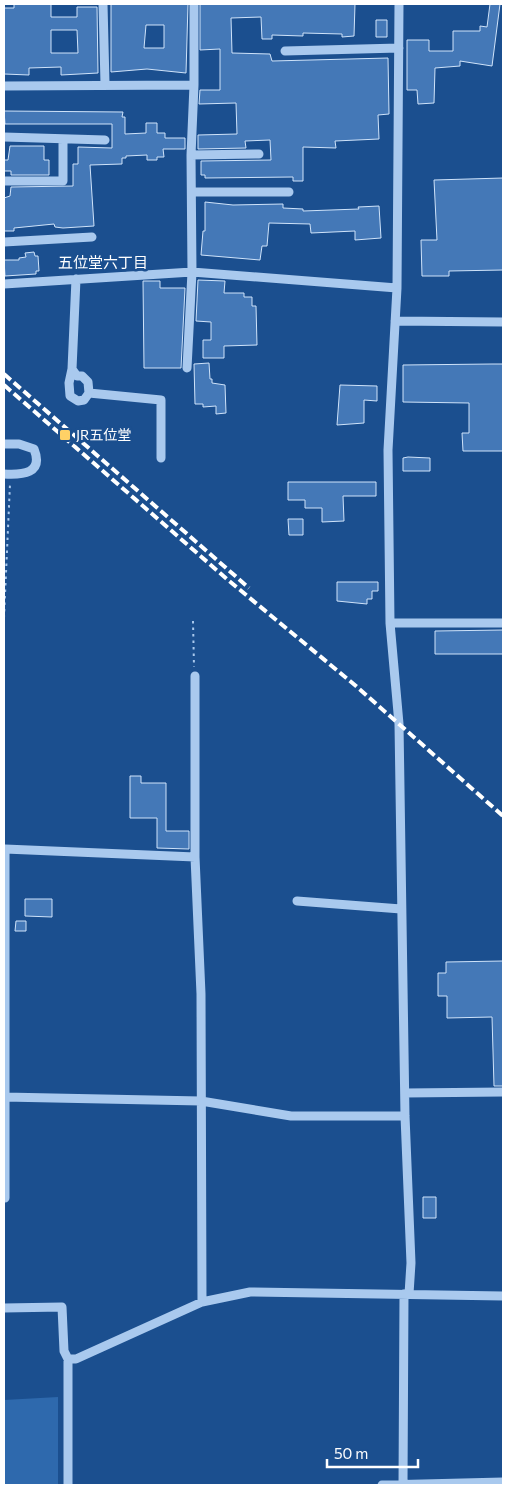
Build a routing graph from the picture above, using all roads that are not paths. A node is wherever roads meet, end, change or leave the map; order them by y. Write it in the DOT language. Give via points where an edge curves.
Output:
graph roads {
  1 [pos="103,4"];
  2 [pos="194,4"];
  3 [pos="400,4"];
  4 [pos="399,48"];
  5 [pos="285,51"];
  6 [pos="105,84"];
  7 [pos="194,85"];
  8 [pos="4,86"];
  9 [pos="4,137"];
  10 [pos="63,140"];
  11 [pos="106,140"];
  12 [pos="259,154"];
  13 [pos="191,155"];
  14 [pos="4,181"];
  15 [pos="192,192"];
  16 [pos="289,192"];
  17 [pos="92,237"];
  18 [pos="4,242"];
  19 [pos="192,272"];
  20 [pos="76,279"];
  21 [pos="4,284"];
  22 [pos="397,288"];
  23 [pos="395,320"];
  24 [pos="503,322"];
  25 [pos="187,368"];
  26 [pos="72,369"];
  27 [pos="89,393"];
  28 [pos="4,444"];
  29 [pos="161,458"];
  30 [pos="4,474"];
  31 [pos="503,623"];
  32 [pos="390,624"];
  33 [pos="195,676"];
  34 [pos="195,856"];
  35 [pos="297,901"];
  36 [pos="4,902"];
  37 [pos="401,909"];
  38 [pos="503,1092"];
  39 [pos="405,1093"];
  40 [pos="4,1097"];
  41 [pos="201,1101"];
  42 [pos="405,1116"];
  43 [pos="5,1198"];
  44 [pos="407,1294"];
  45 [pos="503,1296"];
  46 [pos="202,1302"];
  47 [pos="4,1308"];
  48 [pos="68,1359"];
  49 [pos="503,1482"];
  50 [pos="68,1485"];
  51 [pos="382,1485"];
  52 [pos="403,1485"];
  1 -- 6 [label="street"];
  2 -- 7 [label="street"];
  3 -- 4 [label="street"];
  4 -- 5 [label="street"];
  4 -- 22 [label="street"];
  6 -- 7 [label="street"];
  6 -- 8 [label="street"];
  7 -- 13 [label="street"];
  9 -- 10 [label="street"];
  10 -- 11 [label="street"];
  10 -- 14 [label="street" via="63,180"];
  12 -- 13 [label="street"];
  13 -- 15 [label="street"];
  15 -- 16 [label="street"];
  15 -- 19 [label="street"];
  17 -- 18 [label="street"];
  19 -- 20 [label="street"];
  19 -- 22 [label="street"];
  19 -- 25 [label="street"];
  20 -- 21 [label="street"];
  20 -- 26 [label="street"];
  22 -- 23 [label="street"];
  23 -- 24 [label="street"];
  23 -- 32 [label="street" via="388,450"];
  26 -- 27 [label="street" via="88,382"];
  26 -- 27 [label="street" via="70,396 78,401 84,400"];
  27 -- 29 [label="street" via="161,400"];
  28 -- 30 [label="street" via="28,446 38,457 30,471"];
  31 -- 32 [label="street"];
  32 -- 37 [label="street" via="399,724"];
  33 -- 34 [label="street"];
  34 -- 36 [label="street" via="5,849"];
  34 -- 41 [label="street" via="201,994"];
  35 -- 37 [label="street"];
  36 -- 40 [label="street"];
  37 -- 39 [label="street"];
  38 -- 39 [label="street"];
  39 -- 42 [label="street"];
  40 -- 41 [label="street"];
  40 -- 43 [label="street"];
  41 -- 42 [label="street" via="291,1116"];
  41 -- 46 [label="street"];
  42 -- 44 [label="street" via="411,1263"];
  44 -- 45 [label="street"];
  44 -- 46 [label="street" via="250,1292"];
  44 -- 52 [label="street"];
  46 -- 48 [label="street" via="76,1359"];
  47 -- 48 [label="street" via="62,1307 64,1351"];
  48 -- 50 [label="street"];
  49 -- 52 [label="street"];
  51 -- 52 [label="street"];
}
